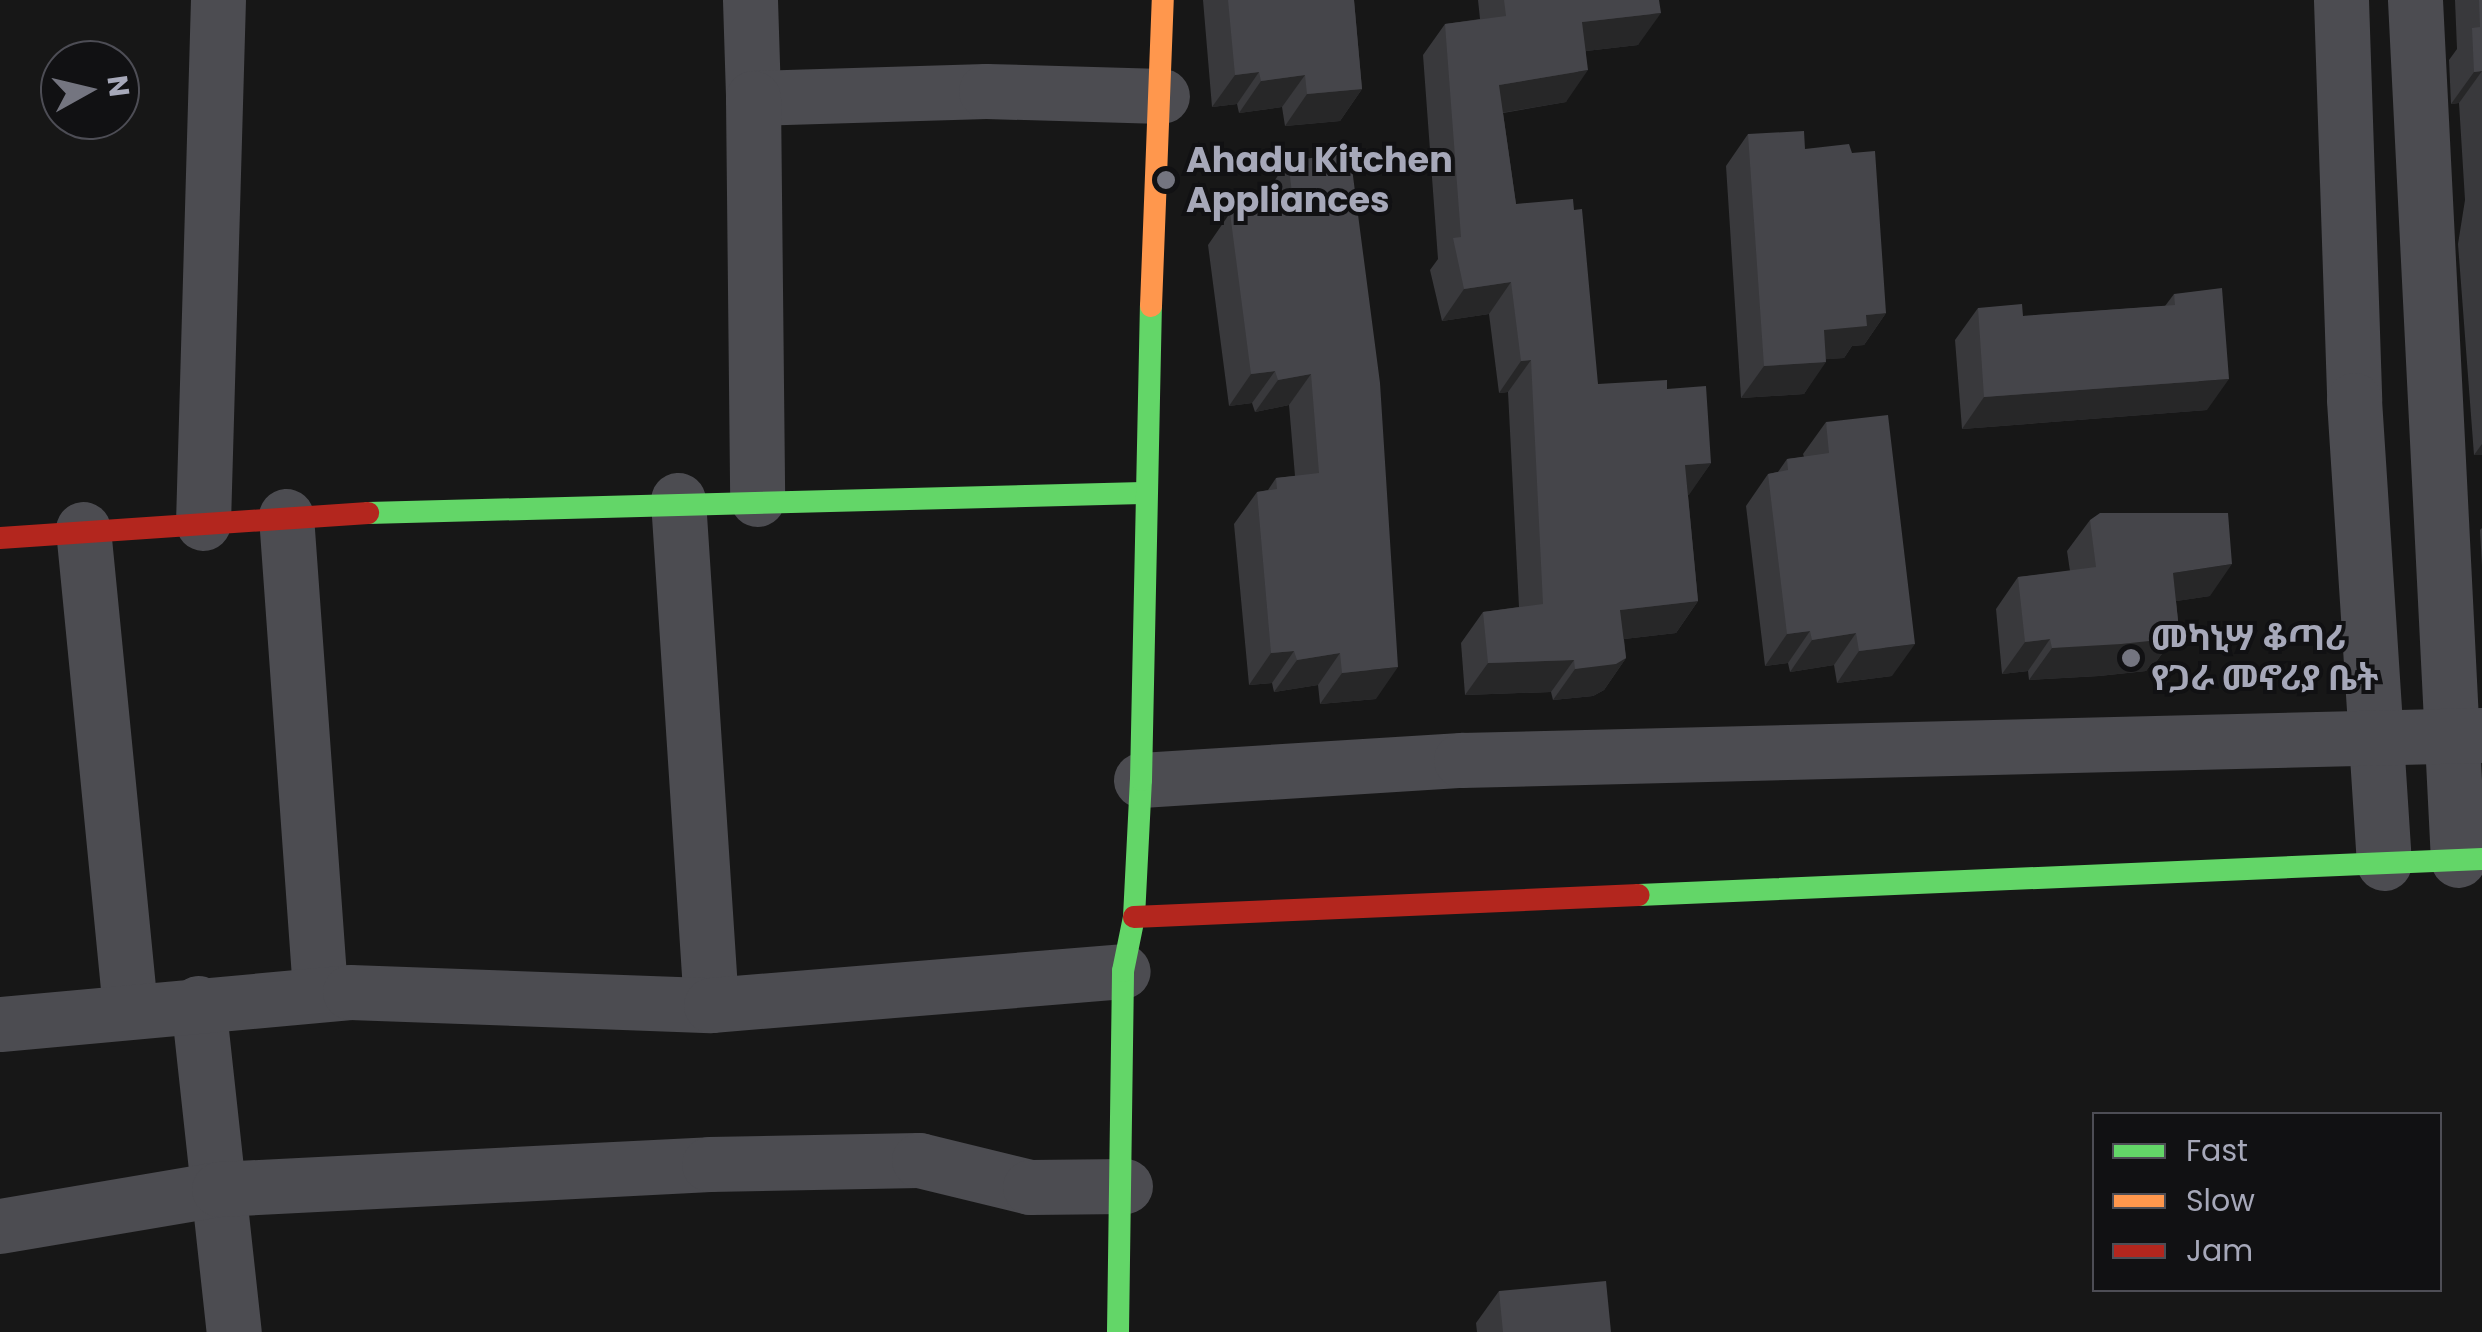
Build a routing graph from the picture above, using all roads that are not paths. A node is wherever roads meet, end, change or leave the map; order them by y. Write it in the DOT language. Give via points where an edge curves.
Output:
graph roads {
  1 [pos="218,0"];
  2 [pos="750,0"];
  3 [pos="1162,0"];
  4 [pos="2341,0"];
  5 [pos="2416,0"];
  6 [pos="1162,96"];
  7 [pos="753,98"];
  8 [pos="1143,492"];
  9 [pos="757,499"];
  10 [pos="678,500"];
  11 [pos="286,516"];
  12 [pos="203,523"];
  13 [pos="83,529"];
  14 [pos="0,538"];
  15 [pos="2469,736"];
  16 [pos="2374,740"];
  17 [pos="1141,780"];
  18 [pos="2470,859"];
  19 [pos="2384,862"];
  20 [pos="1134,917"];
  21 [pos="1123,972"];
  22 [pos="320,993"];
  23 [pos="198,1003"];
  24 [pos="712,1005"];
  25 [pos="130,1008"];
  26 [pos="0,1024"];
  27 [pos="1125,1186"];
  28 [pos="219,1189"];
  29 [pos="0,1226"];
  30 [pos="234,1332"];
  31 [pos="1118,1332"];
  1 -- 12 [label="street"];
  2 -- 7 [label="street"];
  3 -- 6 [label="street"];
  4 -- 16 [label="street"];
  5 -- 15 [label="street"];
  6 -- 7 [label="street" via="986,91"];
  6 -- 8 [label="street"];
  7 -- 9 [label="street"];
  8 -- 9 [label="street"];
  8 -- 17 [label="street"];
  9 -- 10 [label="street"];
  10 -- 11 [label="street"];
  10 -- 24 [label="street"];
  11 -- 12 [label="street"];
  11 -- 22 [label="street"];
  12 -- 13 [label="street"];
  13 -- 14 [label="street"];
  13 -- 25 [label="street"];
  15 -- 16 [label="street"];
  15 -- 18 [label="street"];
  16 -- 17 [label="street" via="1461,760"];
  16 -- 19 [label="street"];
  17 -- 20 [label="street"];
  18 -- 19 [label="street"];
  19 -- 20 [label="street"];
  20 -- 21 [label="street"];
  21 -- 24 [label="street"];
  21 -- 27 [label="street"];
  22 -- 23 [label="street"];
  22 -- 24 [label="street"];
  23 -- 25 [label="street"];
  23 -- 28 [label="street"];
  25 -- 26 [label="street"];
  27 -- 28 [label="street" via="1030,1187 919,1160"];
  27 -- 31 [label="street"];
  28 -- 29 [label="street"];
  28 -- 30 [label="street"];
}
